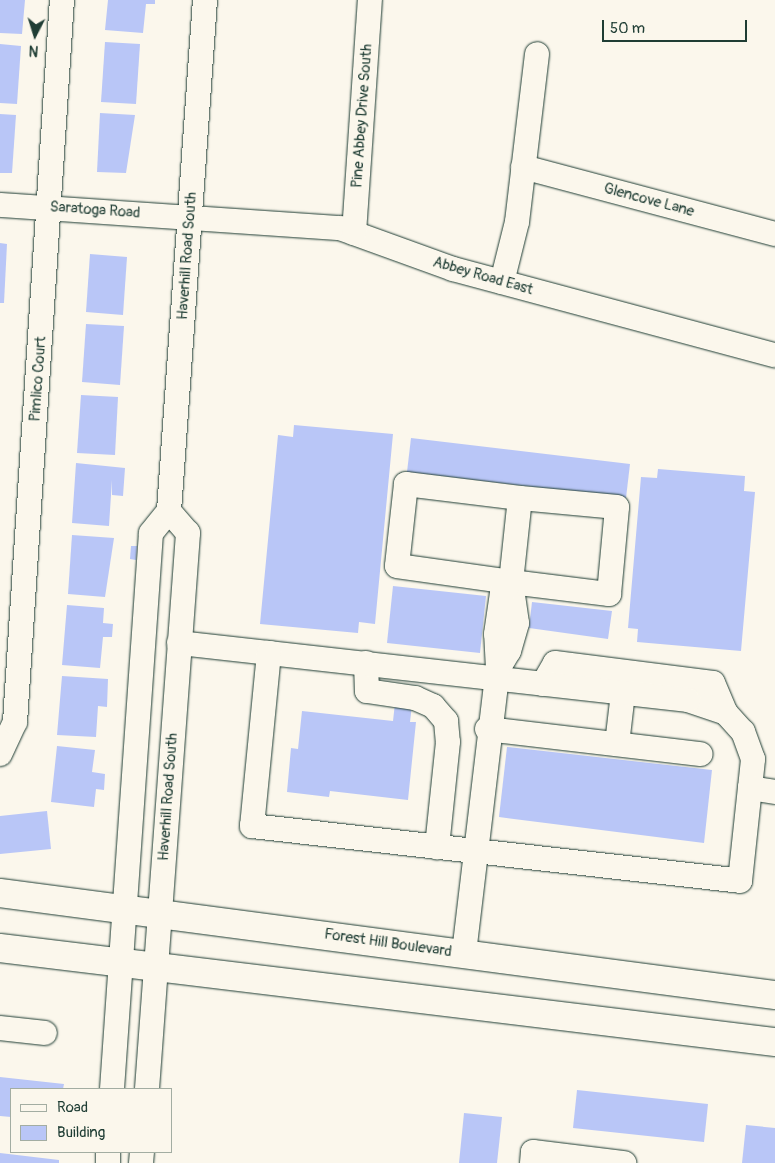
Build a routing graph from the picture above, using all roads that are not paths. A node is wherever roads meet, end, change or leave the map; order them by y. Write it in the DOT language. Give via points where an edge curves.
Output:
graph roads {
  1 [pos="62,0"];
  2 [pos="205,0"];
  3 [pos="370,0"];
  4 [pos="536,54"];
  5 [pos="523,167"];
  6 [pos="0,204"];
  7 [pos="50,207"];
  8 [pos="189,217"];
  9 [pos="354,233"];
  10 [pos="775,234"];
  11 [pos="502,282"];
  12 [pos="775,355"];
  13 [pos="520,498"];
  14 [pos="170,512"];
  15 [pos="511,582"];
  16 [pos="179,644"];
  17 [pos="269,653"];
  18 [pos="366,664"];
  19 [pos="497,674"];
  20 [pos="542,684"];
  21 [pos="623,693"];
  22 [pos="726,713"];
  23 [pos="487,730"];
  24 [pos="617,744"];
  25 [pos="0,754"];
  26 [pos="701,754"];
  27 [pos="750,788"];
  28 [pos="775,792"];
  29 [pos="437,847"];
  30 [pos="474,850"];
  31 [pos="0,893"];
  32 [pos="124,907"];
  33 [pos="160,912"];
  34 [pos="0,948"];
  35 [pos="464,953"];
  36 [pos="120,962"];
  37 [pos="156,967"];
  38 [pos="775,995"];
  39 [pos="0,1028"];
  40 [pos="45,1033"];
  41 [pos="775,1042"];
  42 [pos="112,1088"];
  43 [pos="147,1088"];
  44 [pos="532,1163"];
  45 [pos="624,1163"];
  1 -- 7 [label="street, Pimlico Court"];
  2 -- 8 [label="street, Haverhill Road South"];
  3 -- 9 [label="street, Pine Abbey Drive South"];
  4 -- 5 [label="street"];
  5 -- 10 [label="street, Glencove Lane"];
  5 -- 11 [label="street" via="517,222"];
  6 -- 7 [label="street, Saratoga Road"];
  7 -- 8 [label="street, Saratoga Road"];
  7 -- 25 [label="street, Pimlico Court" via="15,722"];
  8 -- 9 [label="street, Abbey Road East" via="325,226"];
  8 -- 14 [label="street, Haverhill Road South"];
  9 -- 11 [label="street, Abbey Road East"];
  11 -- 12 [label="street, Abbey Road East"];
  13 -- 15 [label="street"];
  13 -- 15 [label="street" via="617,507 609,594"];
  13 -- 15 [label="street" via="406,484 397,566"];
  14 -- 16 [label="street, Haverhill Road South" via="188,533"];
  14 -- 32 [label="street" via="150,533"];
  15 -- 19 [label="street" via="517,623 509,652"];
  16 -- 17 [label="street"];
  16 -- 33 [label="street, Haverhill Road South"];
  17 -- 18 [label="street"];
  17 -- 29 [label="street" via="252,826"];
  18 -- 19 [label="street"];
  18 -- 29 [label="street" via="367,691 415,698 433,706 446,721 448,742"];
  19 -- 20 [label="street"];
  19 -- 23 [label="street"];
  20 -- 21 [label="street"];
  20 -- 22 [label="street" via="555,663 713,683"];
  21 -- 22 [label="street" via="688,700"];
  21 -- 24 [label="street"];
  22 -- 27 [label="street" via="743,732 753,760"];
  23 -- 24 [label="street"];
  23 -- 30 [label="street"];
  24 -- 26 [label="street"];
  27 -- 28 [label="street"];
  27 -- 30 [label="street" via="740,881"];
  29 -- 30 [label="street"];
  30 -- 35 [label="street"];
  31 -- 32 [label="main road, Forest Hill Boulevard"];
  32 -- 33 [label="main road, Forest Hill Boulevard"];
  32 -- 36 [label="street"];
  33 -- 35 [label="main road, Forest Hill Boulevard"];
  33 -- 37 [label="street, Haverhill Road South"];
  34 -- 36 [label="main road"];
  35 -- 38 [label="main road, Forest Hill Boulevard"];
  36 -- 37 [label="main road"];
  36 -- 42 [label="street"];
  37 -- 41 [label="main road"];
  37 -- 43 [label="street, Haverhill Road South"];
  39 -- 40 [label="street"];
  44 -- 45 [label="street" via="533,1152"];
}
